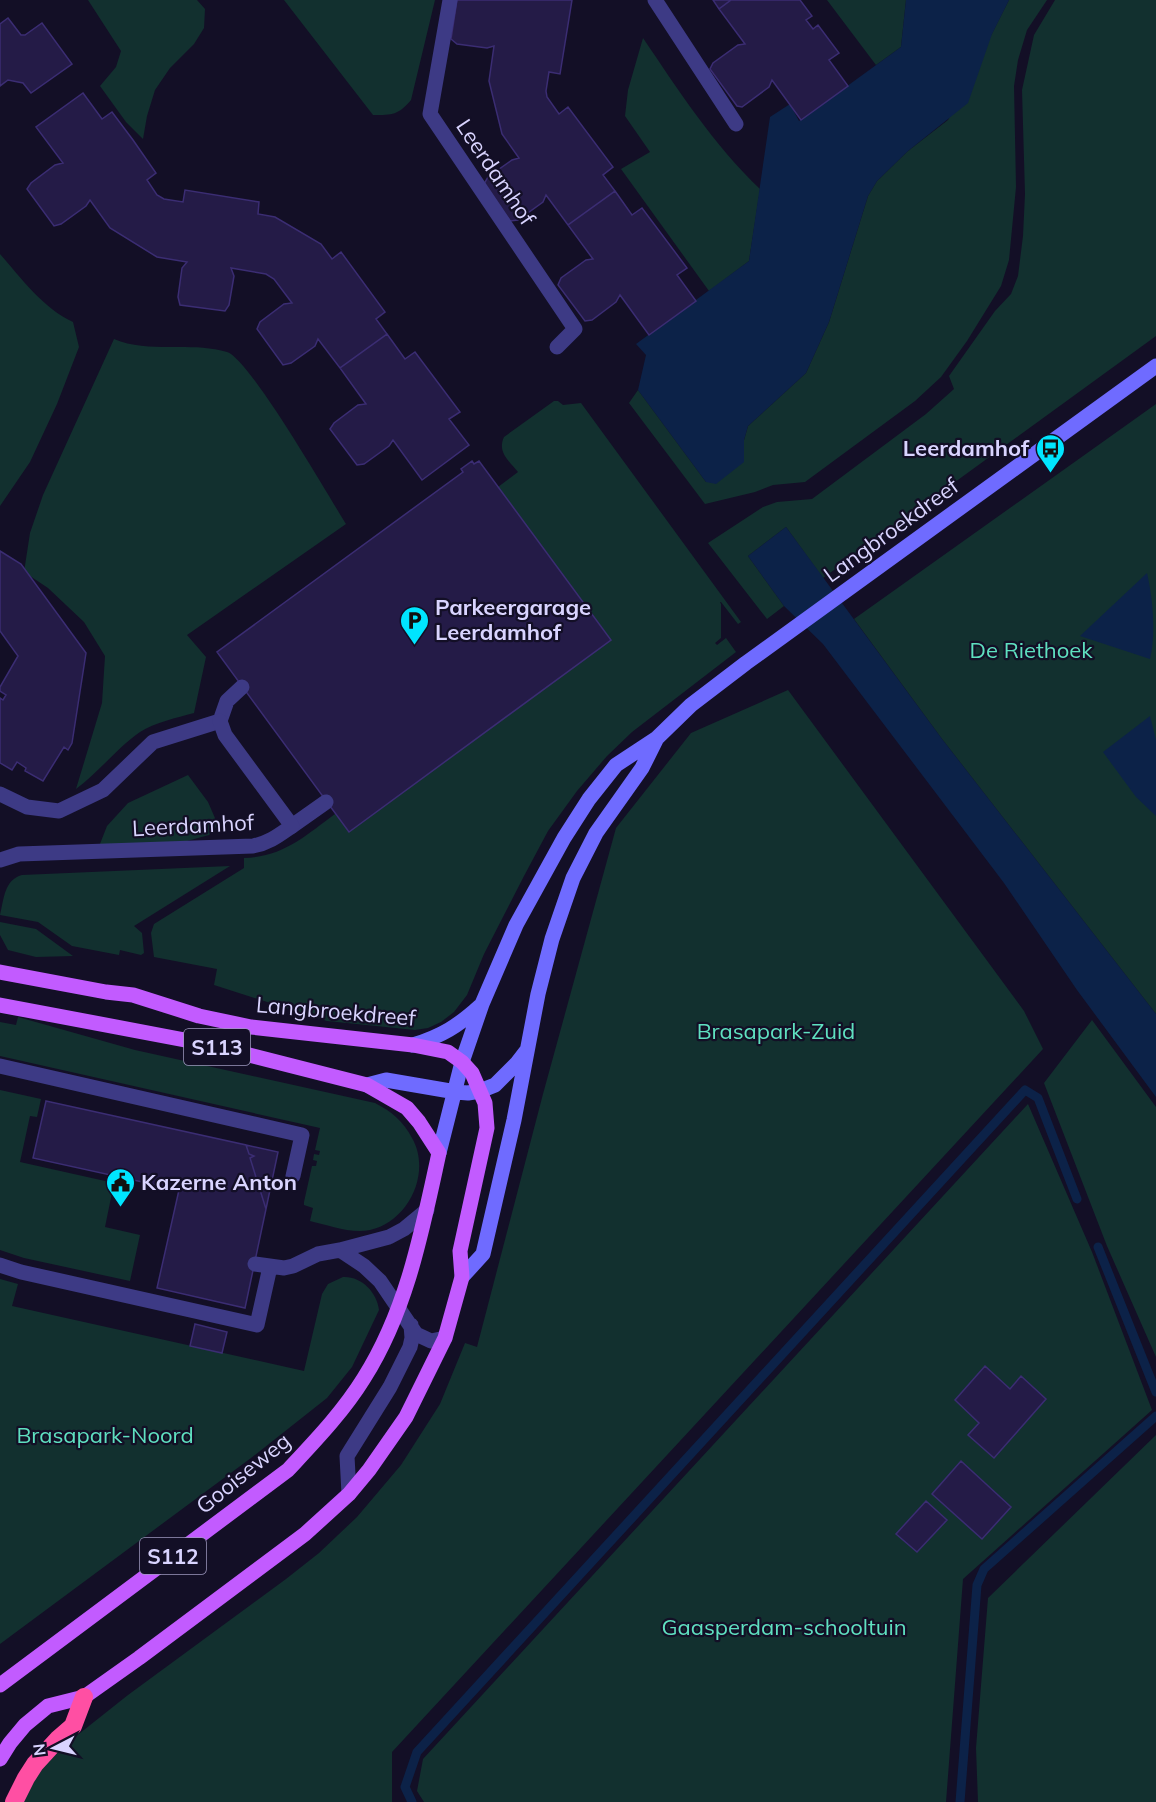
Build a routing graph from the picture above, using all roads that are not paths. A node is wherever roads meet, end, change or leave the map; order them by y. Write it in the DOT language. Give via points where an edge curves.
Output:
graph roads {
  1 [pos="450,0"];
  2 [pos="655,0"];
  3 [pos="736,124"];
  4 [pos="557,347"];
  5 [pos="1156,366"];
  6 [pos="242,687"];
  7 [pos="220,721"];
  8 [pos="657,738"];
  9 [pos="0,794"];
  10 [pos="326,802"];
  11 [pos="292,826"];
  12 [pos="0,860"];
  13 [pos="0,972"];
  14 [pos="483,1004"];
  15 [pos="0,1005"];
  16 [pos="413,1045"];
  17 [pos="529,1047"];
  18 [pos="462,1062"];
  19 [pos="0,1066"];
  20 [pos="367,1085"];
  21 [pos="480,1091"];
  22 [pos="456,1092"];
  23 [pos="440,1153"];
  24 [pos="293,1176"];
  25 [pos="427,1210"];
  26 [pos="340,1250"];
  27 [pos="0,1264"];
  28 [pos="462,1277"];
  29 [pos="399,1307"];
  30 [pos="411,1325"];
  31 [pos="445,1338"];
  32 [pos="349,1494"];
  33 [pos="0,1668"];
  34 [pos="17,1672"];
  35 [pos="0,1685"];
  36 [pos="84,1697"];
  37 [pos="0,1759"];
  38 [pos="14,1802"];
  1 -- 4 [label="street, Leerdamhof" via="429,114 575,329"];
  2 -- 3 [label="street"];
  5 -- 8 [label="main road, Langbroekdreef / S112" via="746,663 691,705"];
  6 -- 7 [label="street" via="227,701"];
  7 -- 9 [label="street" via="153,742 103,790 59,811 27,807"];
  7 -- 11 [label="street, Leerdamhof" via="225,735"];
  8 -- 14 [label="main road, Langbroekdreef / S112" via="616,765 583,808 542,874"];
  8 -- 17 [label="main road, Langbroekdreef / S112" via="642,768 596,833 573,878 552,939"];
  10 -- 11 [label="street"];
  11 -- 12 [label="street, Leerdamhof" via="265,844 254,846 19,854"];
  13 -- 16 [label="main road, Langbroekdreef / S113" via="133,994 199,1016 251,1027"];
  14 -- 16 [label="main road, Langbroekdreef / S113" via="456,1027"];
  14 -- 18 [label="main road, S112"];
  15 -- 20 [label="main road, S113" via="206,1044"];
  16 -- 18 [label="main road, S113" via="448,1052"];
  17 -- 21 [label="main road, Langbroekdreef / S112" via="495,1085"];
  17 -- 28 [label="main road, S112" via="483,1254"];
  18 -- 21 [label="main road" via="472,1072"];
  18 -- 22 [label="main road, S112"];
  19 -- 24 [label="street" via="302,1135"];
  20 -- 22 [label="main road" via="386,1080"];
  20 -- 23 [label="main road, S113" via="407,1108"];
  21 -- 22 [label="main road"];
  21 -- 28 [label="main road" via="487,1128 460,1251"];
  22 -- 23 [label="main road, S112"];
  23 -- 25 [label="main road, Gooiseweg / S112"];
  25 -- 26 [label="street" via="389,1237"];
  25 -- 29 [label="main road, Gooiseweg / S112"];
  26 -- 27 [label="street" via="284,1268 262,1266 257,1324 21,1272"];
  26 -- 29 [label="street" via="380,1281"];
  28 -- 31 [label="main road, S112"];
  29 -- 30 [label="street"];
  29 -- 34 [label="main road, Gooiseweg / S112" via="355,1393 288,1470"];
  30 -- 31 [label="street" via="423,1338"];
  30 -- 32 [label="street" via="410,1347 347,1456"];
  31 -- 32 [label="main road, S112" via="405,1417"];
  32 -- 36 [label="main road, S112" via="280,1554"];
  33 -- 34 [label="main road"];
  34 -- 35 [label="main road, Gooiseweg / S112"];
  36 -- 37 [label="main road, S112" via="48,1706 26,1725"];
  36 -- 38 [label="highway" via="73,1726 35,1764"];
}
